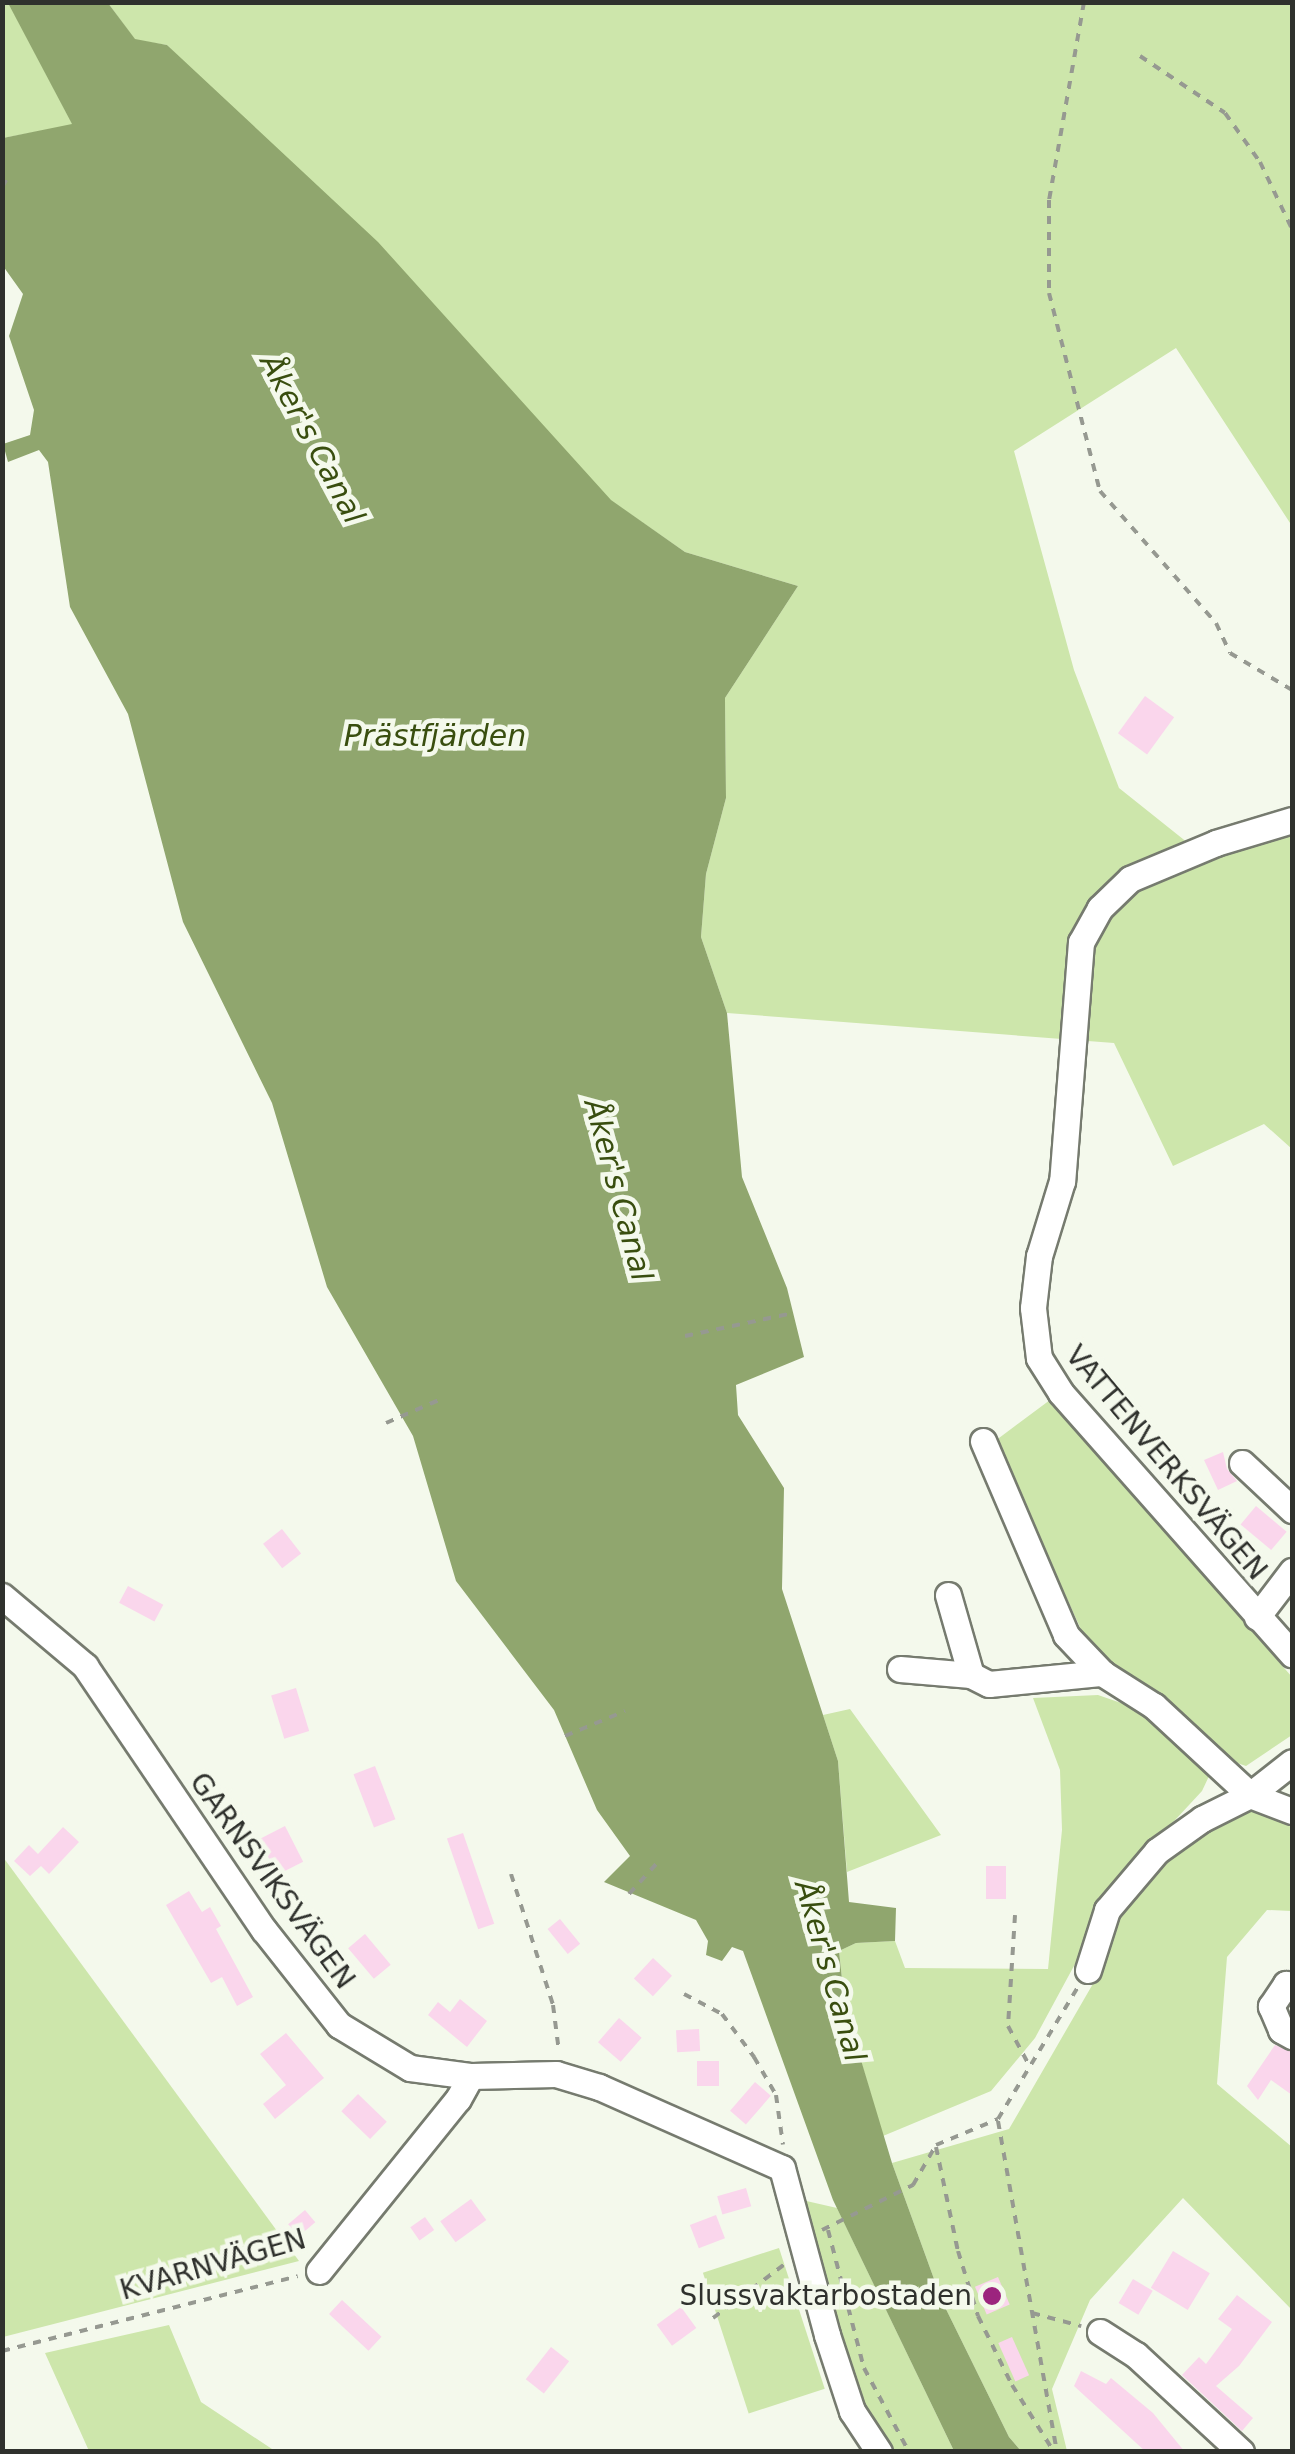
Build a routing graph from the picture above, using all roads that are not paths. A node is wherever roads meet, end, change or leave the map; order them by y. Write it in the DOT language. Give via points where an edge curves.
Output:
graph roads {
  1 [pos="1292,820"];
  2 [pos="982,1441"];
  3 [pos="1242,1463"];
  4 [pos="1292,1510"];
  5 [pos="1292,1571"];
  6 [pos="948,1595"];
  7 [pos="2,1596"];
  8 [pos="1256,1617"];
  9 [pos="1292,1654"];
  10 [pos="900,1669"];
  11 [pos="1102,1673"];
  12 [pos="971,1674"];
  13 [pos="1292,1762"];
  14 [pos="1250,1795"];
  15 [pos="1292,1811"];
  16 [pos="1088,1970"];
  17 [pos="1292,1989"];
  18 [pos="1292,2036"];
  19 [pos="470,2076"];
  20 [pos="319,2271"];
  21 [pos="1100,2332"];
  22 [pos="880,2452"];
  23 [pos="1242,2452"];
  1 -- 8 [label="street, VATTENVERKSVÄGEN" via="1130,879 1100,908 1081,942 1062,1180 1039,1256 1033,1308 1040,1358 1061,1393"];
  2 -- 11 [label="street" via="1066,1634"];
  3 -- 4 [label="street, VATTENVERKSVÄGEN"];
  5 -- 8 [label="street, VATTENVERKSVÄGEN"];
  6 -- 12 [label="street"];
  7 -- 19 [label="street, GARNSVIKSVÄGEN" via="84,1666 264,1930 338,2025 410,2068"];
  8 -- 9 [label="street, VATTENVERKSVÄGEN"];
  10 -- 12 [label="street"];
  11 -- 12 [label="street" via="989,1684"];
  11 -- 14 [label="street" via="1154,1706"];
  13 -- 14 [label="street"];
  14 -- 15 [label="street"];
  14 -- 16 [label="street" via="1158,1851 1107,1910"];
  17 -- 18 [label="street" via="1286,1984 1271,2006"];
  19 -- 20 [label="street, KVARNVÄGEN"];
  19 -- 22 [label="street, GARNSVIKSVÄGEN" via="556,2074 782,2168 852,2411"];
  21 -- 23 [label="street" via="1136,2355"];
}
